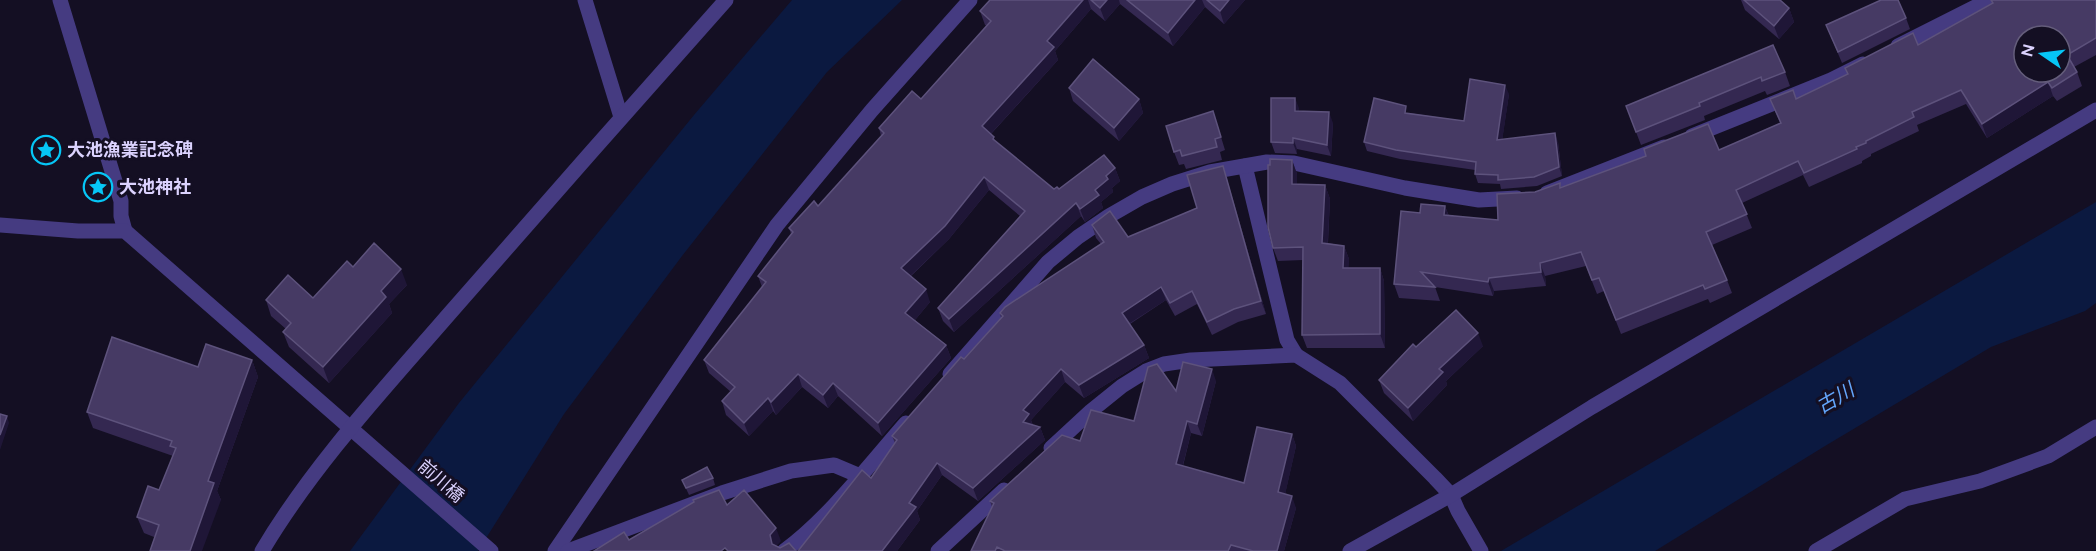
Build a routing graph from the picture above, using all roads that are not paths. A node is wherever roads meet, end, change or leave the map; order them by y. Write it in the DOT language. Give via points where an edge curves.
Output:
graph roads {
  1 [pos="60,0"];
  2 [pos="585,0"];
  3 [pos="726,0"];
  4 [pos="970,0"];
  5 [pos="1989,0"];
  6 [pos="2096,110"];
  7 [pos="621,117"];
  8 [pos="1245,166"];
  9 [pos="0,225"];
  10 [pos="125,231"];
  11 [pos="1296,355"];
  12 [pos="936,389"];
  13 [pos="913,415"];
  14 [pos="2096,427"];
  15 [pos="351,428"];
  16 [pos="1042,456"];
  17 [pos="860,476"];
  18 [pos="1017,479"];
  19 [pos="1451,495"];
  20 [pos="262,551"];
  21 [pos="491,551"];
  22 [pos="555,551"];
  23 [pos="568,551"];
  24 [pos="784,551"];
  25 [pos="938,551"];
  26 [pos="1350,551"];
  27 [pos="1481,551"];
  28 [pos="1816,551"];
  1 -- 10 [label="street" via="121,201"];
  2 -- 7 [label="street"];
  3 -- 7 [label="street"];
  4 -- 22 [label="street" via="777,225"];
  5 -- 8 [label="street" via="1831,80 1539,196 1479,200 1294,163"];
  6 -- 19 [label="street" via="1612,395"];
  7 -- 15 [label="street"];
  8 -- 11 [label="street" via="1287,340"];
  8 -- 12 [label="street" via="1172,184 1142,197 1078,237 1048,262"];
  9 -- 10 [label="street"];
  10 -- 15 [label="street, 前川橋"];
  11 -- 16 [label="street" via="1191,360 1146,371 1091,411"];
  11 -- 19 [label="street" via="1340,382"];
  13 -- 17 [label="street"];
  14 -- 28 [label="street" via="2048,456 1990,478 1905,499"];
  15 -- 20 [label="street" via="285,513"];
  15 -- 21 [label="street, 前川橋"];
  17 -- 23 [label="street" via="834,465 791,471"];
  17 -- 24 [label="street"];
  18 -- 25 [label="street"];
  19 -- 26 [label="street"];
  19 -- 27 [label="street"];
}
